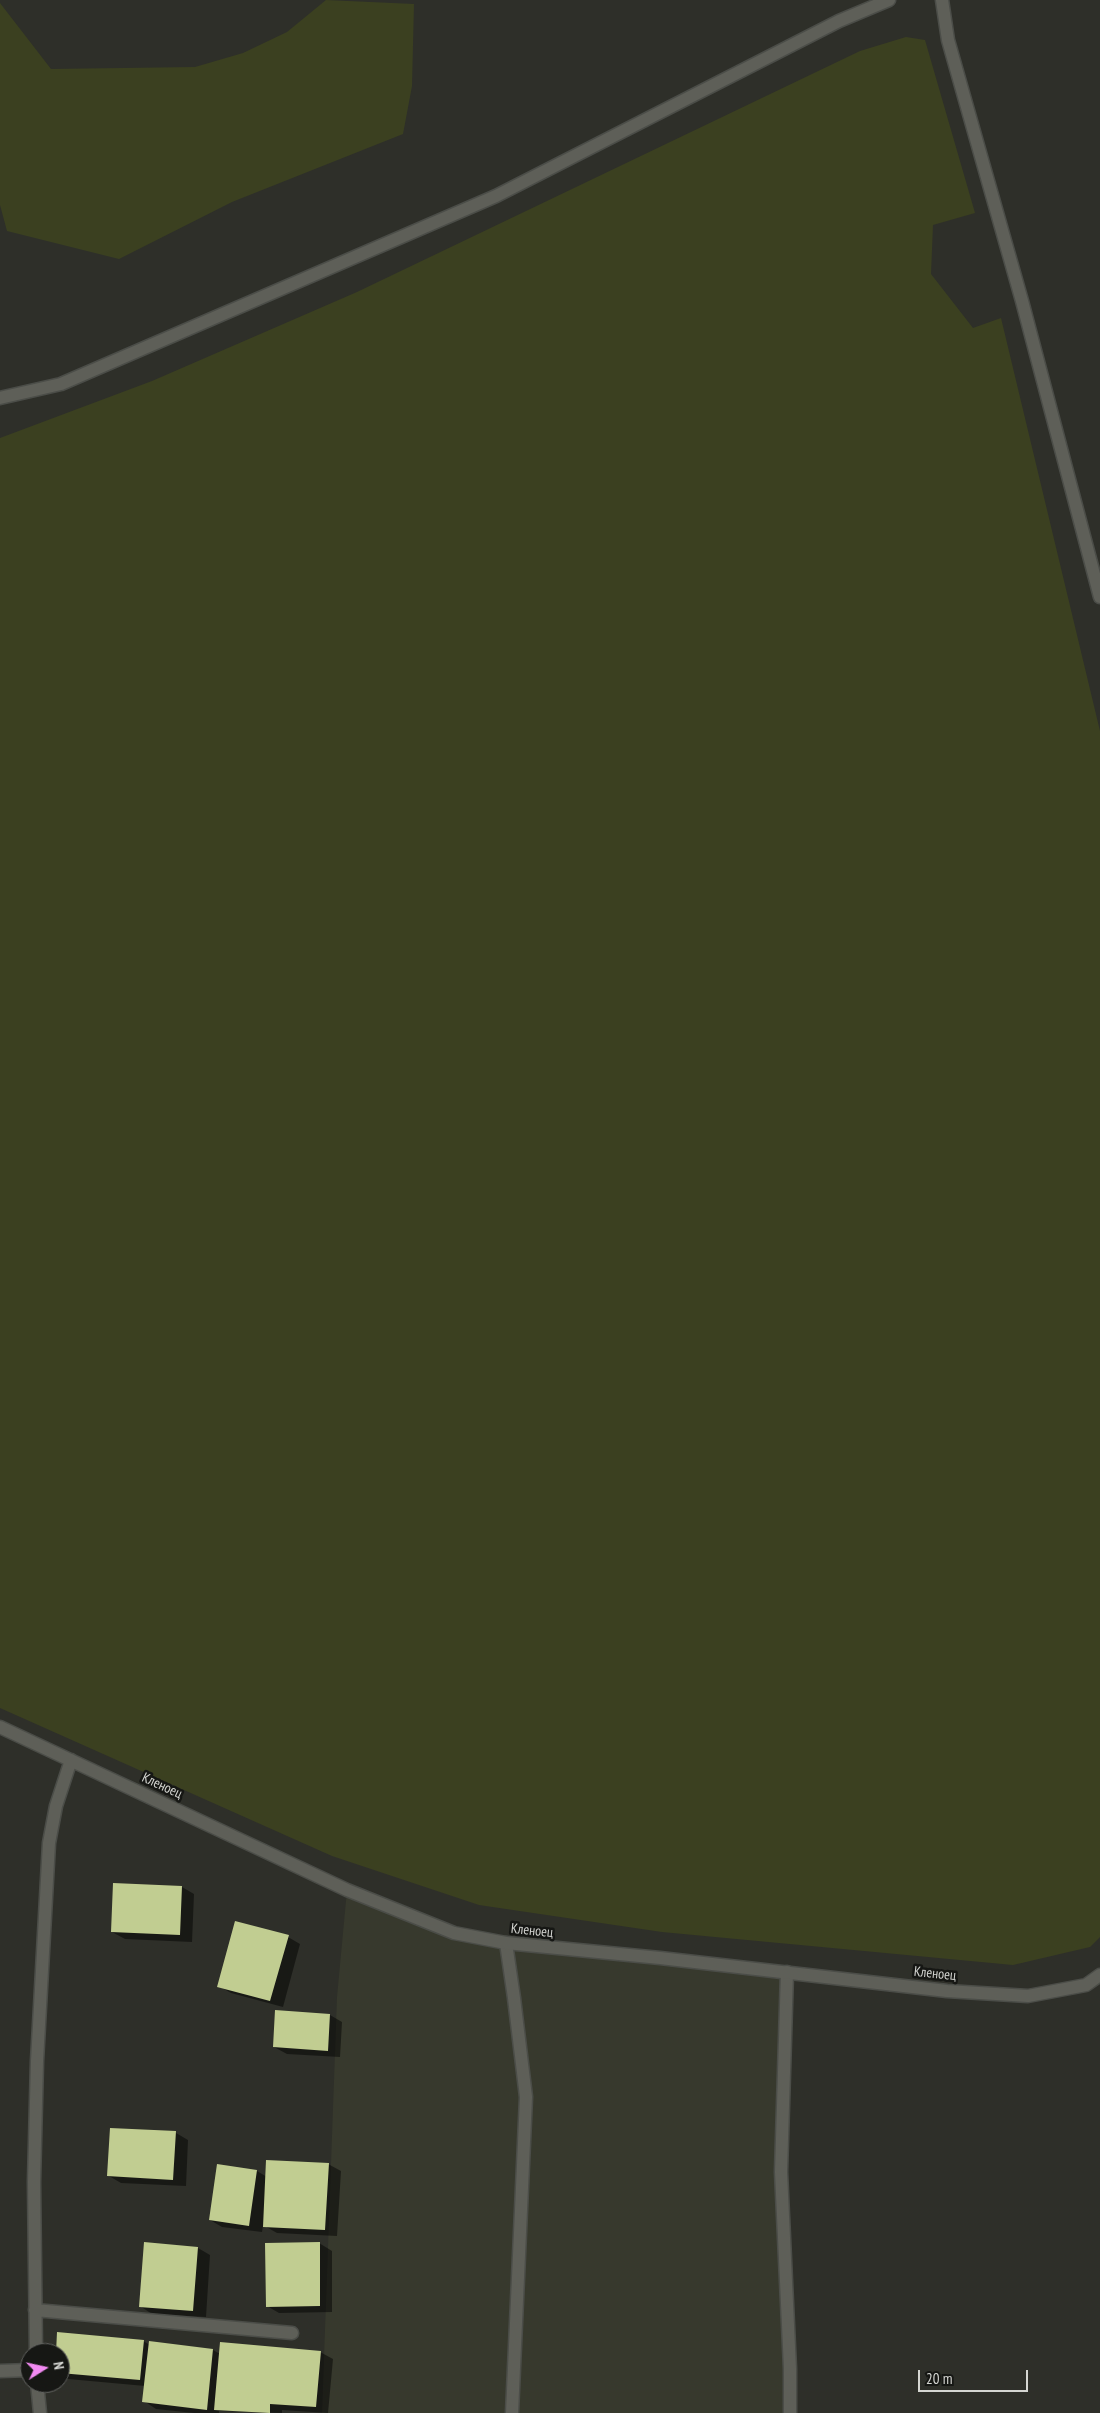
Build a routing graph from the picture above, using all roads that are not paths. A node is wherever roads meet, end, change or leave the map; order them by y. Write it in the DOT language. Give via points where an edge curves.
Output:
graph roads {
  1 [pos="889,0"];
  2 [pos="942,0"];
  3 [pos="0,398"];
  4 [pos="1100,597"];
  5 [pos="0,1727"];
  6 [pos="71,1760"];
  7 [pos="506,1943"];
  8 [pos="787,1972"];
  9 [pos="1100,1975"];
  10 [pos="35,2310"];
  11 [pos="292,2333"];
  12 [pos="36,2343"];
  13 [pos="20,2371"];
  14 [pos="0,2372"];
  15 [pos="38,2393"];
  16 [pos="40,2413"];
  17 [pos="512,2413"];
  18 [pos="790,2413"];
  1 -- 3 [label="street" via="839,21 496,196 61,384"];
  2 -- 4 [label="street" via="948,40 1022,301"];
  5 -- 6 [label="street, Кленоец"];
  6 -- 7 [label="street, Кленоец" via="347,1890 454,1933"];
  6 -- 10 [label="street" via="56,1806 49,1843 37,2061"];
  7 -- 8 [label="street, Кленоец"];
  7 -- 17 [label="street" via="526,2097"];
  8 -- 9 [label="street, Кленоец" via="947,1991 1028,1996 1086,1985"];
  8 -- 18 [label="street" via="781,2172"];
  10 -- 11 [label="street"];
  10 -- 12 [label="street"];
  13 -- 14 [label="street"];
  15 -- 16 [label="street"];
}
